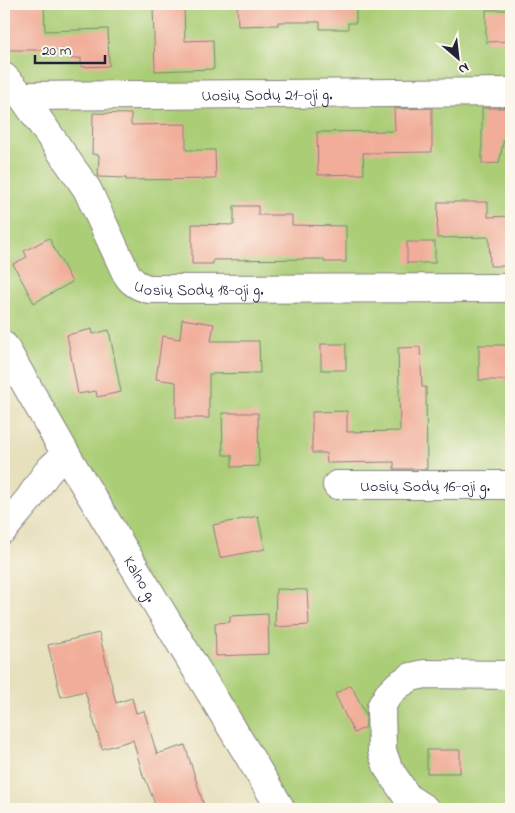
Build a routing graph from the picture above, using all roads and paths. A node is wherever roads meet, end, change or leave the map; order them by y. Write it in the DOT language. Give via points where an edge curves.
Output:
graph roads {
  1 [pos="13,87"];
  2 [pos="511,92"];
  3 [pos="511,288"];
  4 [pos="4,346"];
  5 [pos="67,456"];
  6 [pos="511,485"];
  7 [pos="337,486"];
  8 [pos="4,529"];
  9 [pos="511,675"];
  10 [pos="281,809"];
  11 [pos="424,809"];
  1 -- 2 [label="street, Uosių Sodų 21-oji g."];
  1 -- 3 [label="street, Uosių Sodų 18-oji g." via="87,189 126,273 140,287"];
  4 -- 5 [label="street, Kalno g."];
  5 -- 8 [label="street" via="44,474 30,498"];
  5 -- 10 [label="street, Kalno g."];
  6 -- 7 [label="street, Uosių Sodų 16-oji g."];
  9 -- 11 [label="street" via="425,674 411,677 388,695 381,707 382,751 397,784 408,798"];
}
